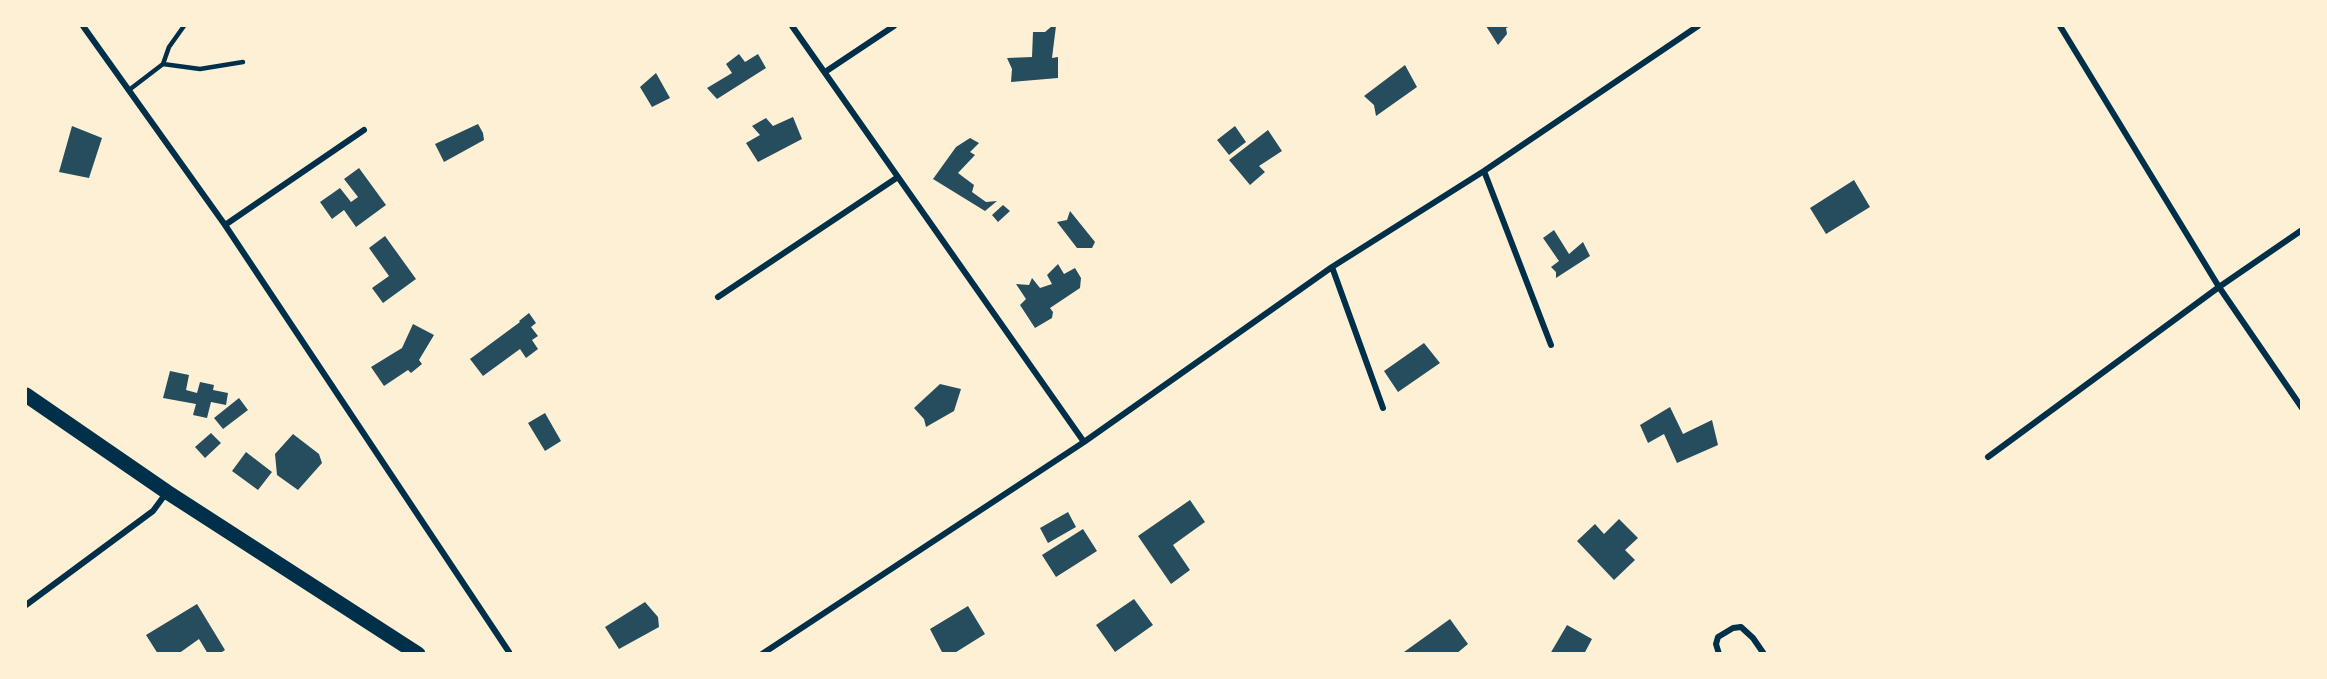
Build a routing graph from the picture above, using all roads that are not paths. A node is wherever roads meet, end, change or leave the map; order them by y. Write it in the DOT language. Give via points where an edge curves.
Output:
graph roads {
  1 [pos="83,26"];
  2 [pos="184,26"];
  3 [pos="792,26"];
  4 [pos="894,26"];
  5 [pos="1698,26"];
  6 [pos="2060,26"];
  7 [pos="243,62"];
  8 [pos="163,64"];
  9 [pos="825,72"];
  10 [pos="129,90"];
  11 [pos="364,130"];
  12 [pos="1484,171"];
  13 [pos="898,177"];
  14 [pos="225,225"];
  15 [pos="2301,230"];
  16 [pos="1332,267"];
  17 [pos="2219,287"];
  18 [pos="718,297"];
  19 [pos="1551,345"];
  20 [pos="26,395"];
  21 [pos="1383,408"];
  22 [pos="2301,408"];
  23 [pos="1084,442"];
  24 [pos="1988,458"];
  25 [pos="167,492"];
  26 [pos="26,605"];
  27 [pos="509,652"];
  28 [pos="418,654"];
  29 [pos="762,654"];
  30 [pos="1719,654"];
  31 [pos="1764,654"];
  1 -- 10 [label="street"];
  2 -- 8 [label="lane"];
  3 -- 9 [label="street"];
  4 -- 9 [label="street"];
  5 -- 12 [label="street"];
  6 -- 17 [label="street"];
  7 -- 8 [label="lane" via="201,69"];
  8 -- 10 [label="lane"];
  9 -- 13 [label="street"];
  10 -- 14 [label="street"];
  11 -- 14 [label="street"];
  12 -- 16 [label="street"];
  12 -- 19 [label="street"];
  13 -- 18 [label="street"];
  13 -- 23 [label="street"];
  14 -- 27 [label="street"];
  15 -- 17 [label="street"];
  16 -- 21 [label="street"];
  16 -- 23 [label="street"];
  17 -- 22 [label="street"];
  17 -- 24 [label="street"];
  20 -- 25 [label="highway"];
  23 -- 29 [label="street"];
  25 -- 26 [label="street" via="153,511"];
  25 -- 28 [label="highway"];
  30 -- 31 [label="street" via="1718,637 1741,627"];
}
